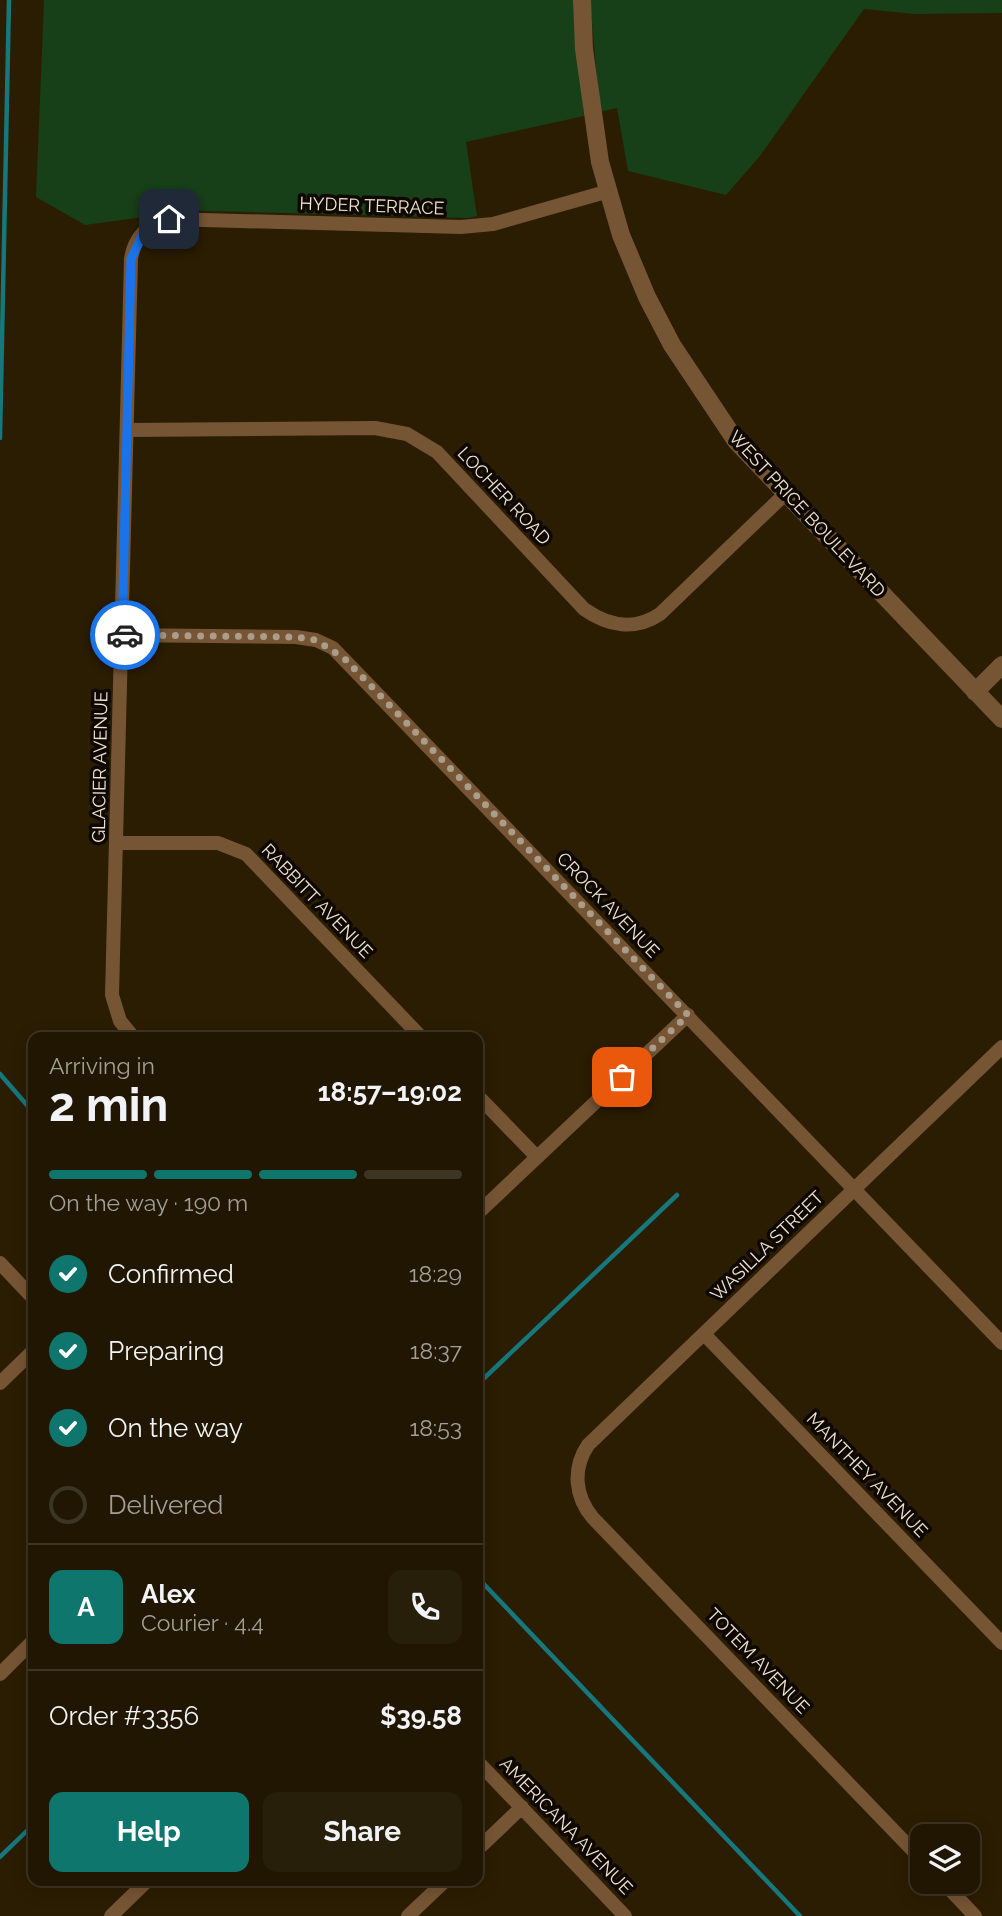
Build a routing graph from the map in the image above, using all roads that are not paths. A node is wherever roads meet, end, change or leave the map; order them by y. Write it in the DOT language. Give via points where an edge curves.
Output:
graph roads {
  1 [pos="582,0"];
  2 [pos="608,191"];
  3 [pos="138,240"];
  4 [pos="128,430"];
  5 [pos="785,494"];
  6 [pos="122,635"];
  7 [pos="1002,665"];
  8 [pos="975,692"];
  9 [pos="1002,719"];
  10 [pos="117,844"];
  11 [pos="688,1015"];
  12 [pos="129,1032"];
  13 [pos="416,1032"];
  14 [pos="1002,1047"];
  15 [pos="483,1101"];
  16 [pos="536,1156"];
  17 [pos="854,1189"];
  18 [pos="483,1208"];
  19 [pos="0,1263"];
  20 [pos="28,1293"];
  21 [pos="704,1334"];
  22 [pos="1002,1343"];
  23 [pos="28,1356"];
  24 [pos="0,1383"];
  25 [pos="577,1483"];
  26 [pos="1002,1643"];
  27 [pos="28,1646"];
  28 [pos="0,1674"];
  29 [pos="483,1767"];
  30 [pos="522,1807"];
  31 [pos="483,1844"];
  32 [pos="910,1848"];
  33 [pos="142,1886"];
  34 [pos="439,1886"];
  35 [pos="954,1894"];
  36 [pos="111,1916"];
  37 [pos="408,1916"];
  38 [pos="625,1916"];
  39 [pos="975,1916"];
  1 -- 2 [label="street, WEST PRICE BOULEVARD" via="593,121"];
  2 -- 3 [label="street, HYDER TERRACE" via="513,219 461,228 169,219 150,226"];
  2 -- 5 [label="street, WEST PRICE BOULEVARD" via="647,297 672,345 736,440"];
  3 -- 4 [label="street, GLACIER AVENUE" via="131,259"];
  4 -- 5 [label="street, LOCHER ROAD" via="375,428 407,434 437,452 584,609 608,623 624,625 660,614"];
  4 -- 6 [label="street, GLACIER AVENUE"];
  5 -- 8 [label="street, WEST PRICE BOULEVARD"];
  6 -- 10 [label="street, GLACIER AVENUE"];
  6 -- 11 [label="street, CROCK AVENUE" via="296,637 333,648"];
  7 -- 8 [label="street"];
  8 -- 9 [label="street, WEST PRICE BOULEVARD"];
  10 -- 12 [label="street, GLACIER AVENUE" via="113,995 120,1021"];
  10 -- 13 [label="street, RABBITT AVENUE" via="218,843 246,854"];
  11 -- 16 [label="street"];
  11 -- 17 [label="street, CROCK AVENUE"];
  14 -- 17 [label="street, WASILLA STREET"];
  15 -- 16 [label="street"];
  16 -- 18 [label="street"];
  17 -- 21 [label="street, WASILLA STREET"];
  17 -- 22 [label="street, CROCK AVENUE"];
  19 -- 20 [label="street"];
  21 -- 25 [label="street, WASILLA STREET" via="588,1445 578,1465"];
  21 -- 26 [label="street, MANTHEY AVENUE"];
  23 -- 24 [label="street"];
  25 -- 32 [label="street, TOTEM AVENUE" via="593,1518"];
  27 -- 28 [label="street"];
  29 -- 30 [label="street, AMERICANA AVENUE"];
  30 -- 31 [label="street"];
  30 -- 38 [label="street, AMERICANA AVENUE"];
  33 -- 36 [label="street"];
  34 -- 37 [label="street"];
  35 -- 39 [label="street"];
}
